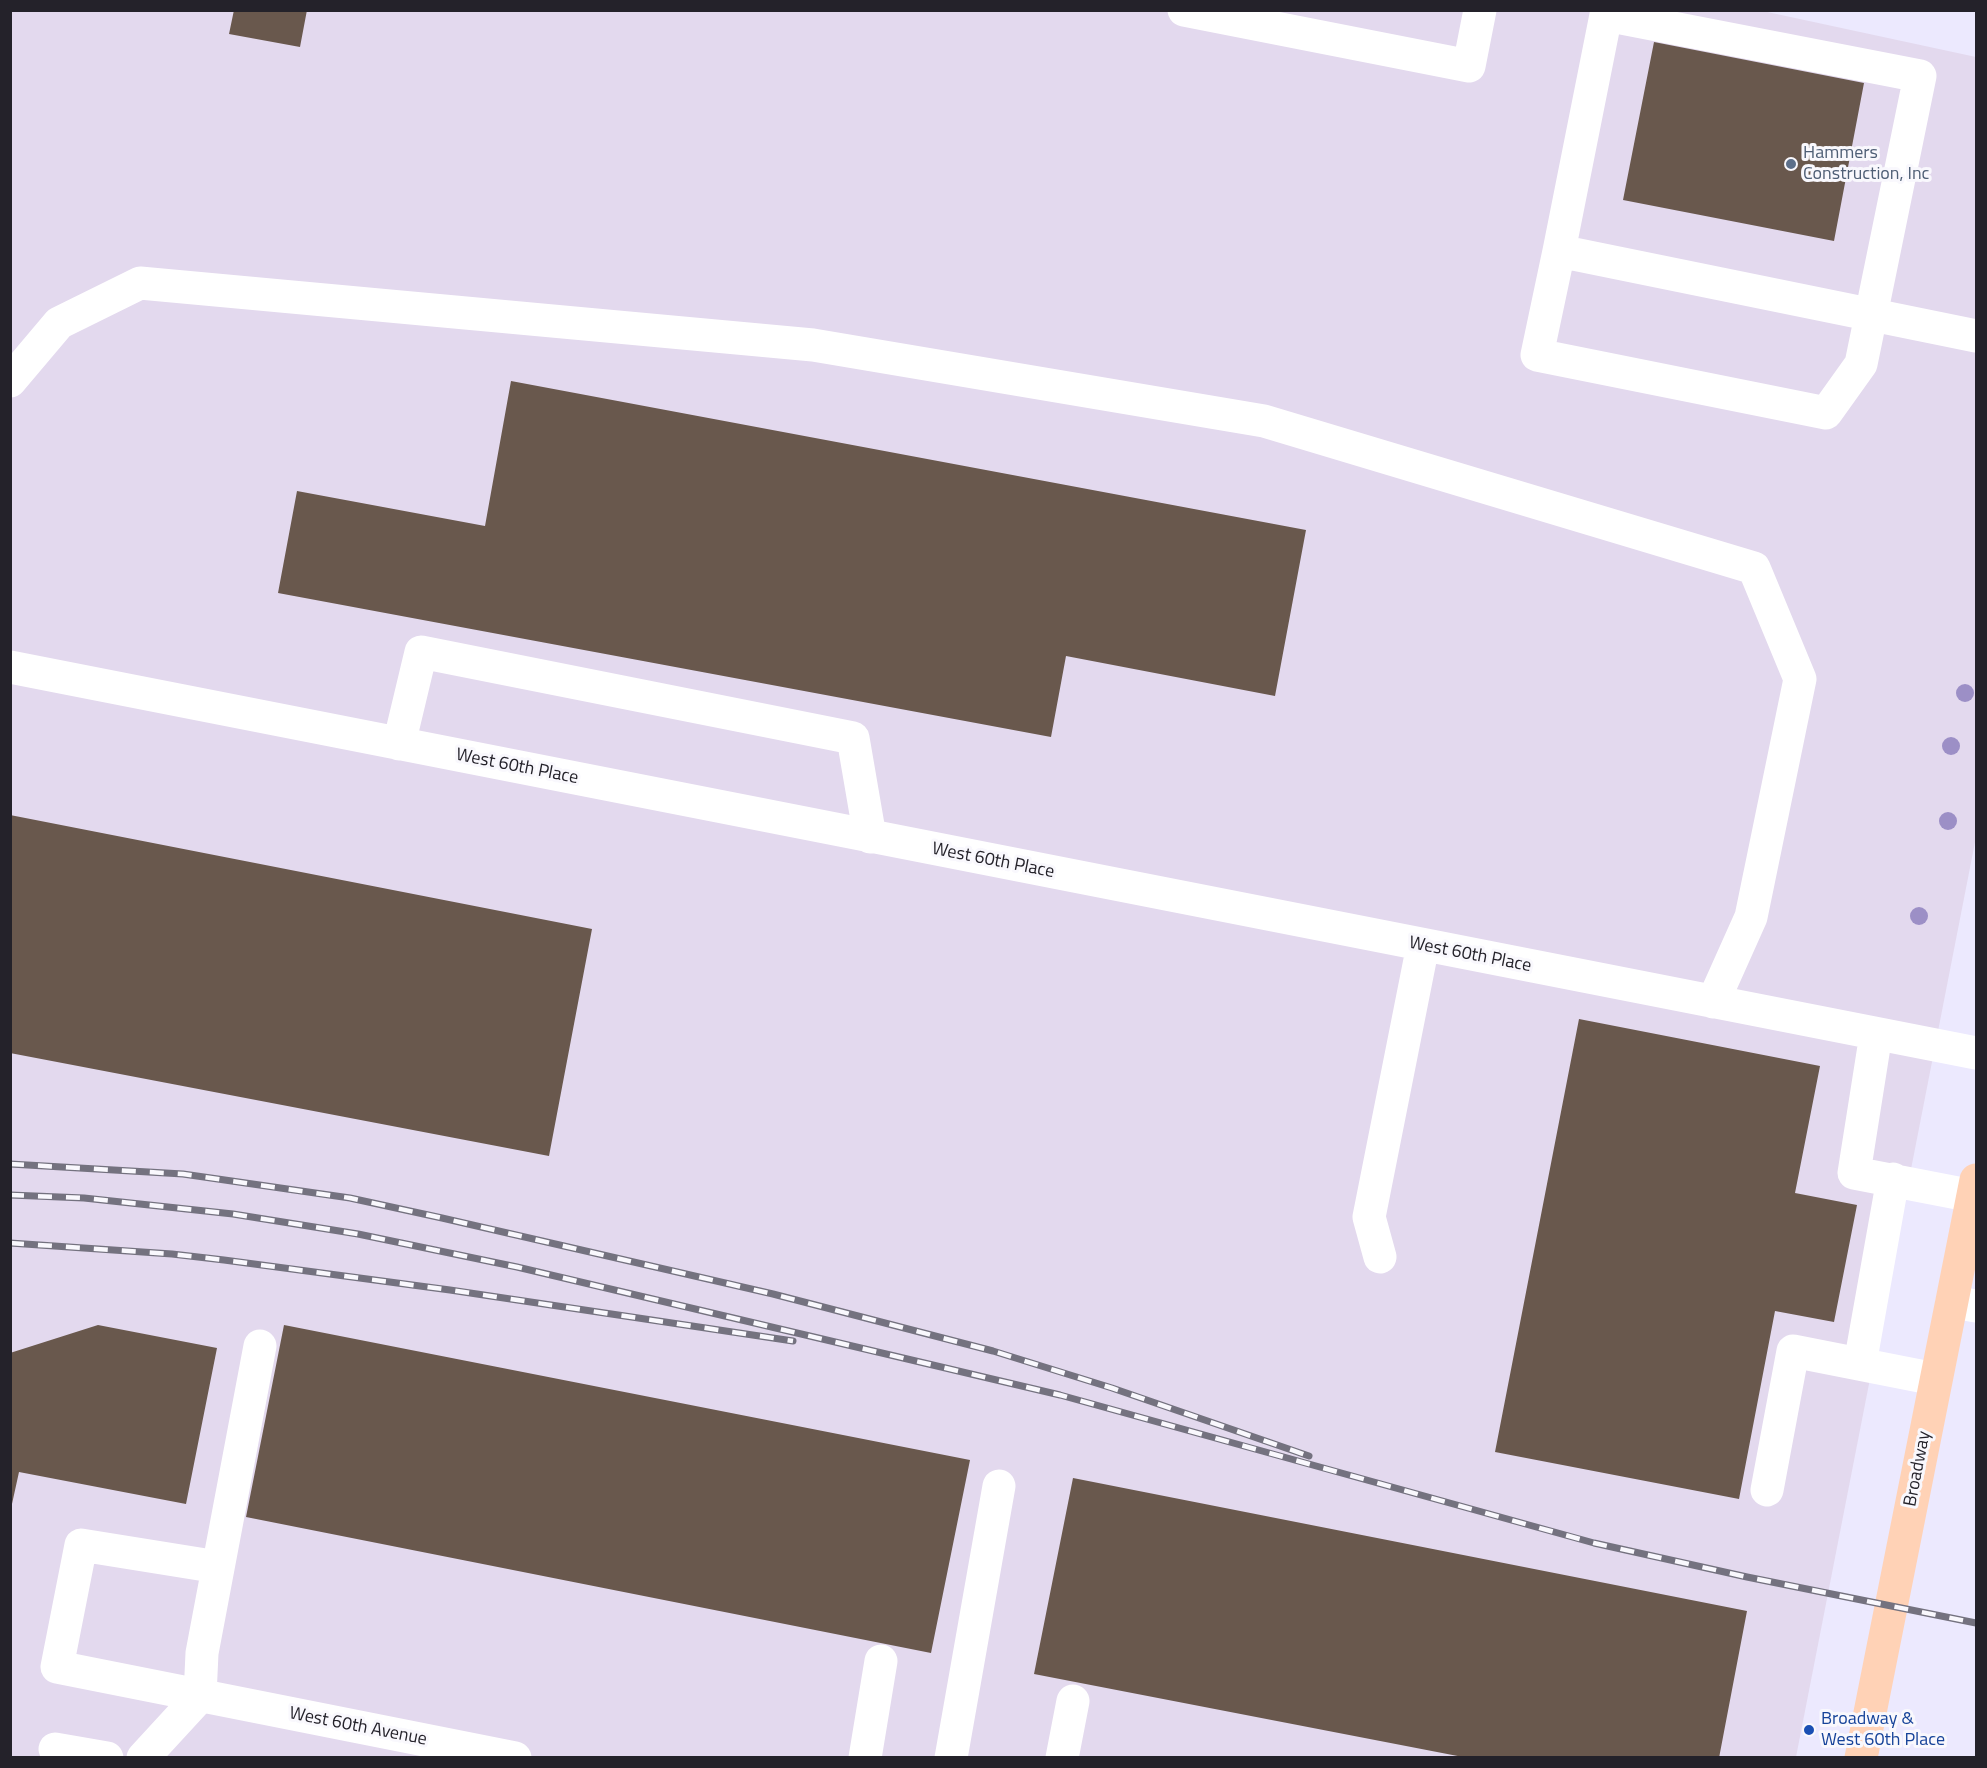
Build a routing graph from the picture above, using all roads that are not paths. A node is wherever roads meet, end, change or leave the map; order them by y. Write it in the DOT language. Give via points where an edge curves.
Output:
graph roads {
  1 [pos="1184,10"];
  2 [pos="1480,10"];
  3 [pos="1559,251"];
  4 [pos="1873,315"];
  5 [pos="1977,336"];
  6 [pos="10,381"];
  7 [pos="10,668"];
  8 [pos="399,744"];
  9 [pos="870,837"];
  10 [pos="1423,945"];
  11 [pos="1713,1002"];
  12 [pos="1876,1034"];
  13 [pos="1977,1053"];
  14 [pos="1893,1179"];
  15 [pos="1975,1188"];
  16 [pos="1380,1257"];
  17 [pos="1964,1304"];
  18 [pos="260,1346"];
  19 [pos="1860,1364"];
  20 [pos="1935,1379"];
  21 [pos="999,1486"];
  22 [pos="1767,1490"];
  23 [pos="218,1567"];
  24 [pos="881,1661"];
  25 [pos="200,1696"];
  26 [pos="1073,1701"];
  27 [pos="55,1749"];
  28 [pos="107,1758"];
  29 [pos="143,1758"];
  30 [pos="514,1758"];
  31 [pos="865,1758"];
  32 [pos="951,1758"];
  33 [pos="1062,1758"];
  34 [pos="1861,1758"];
  1 -- 2 [label="street" via="1469,66"];
  3 -- 4 [label="street"];
  3 -- 4 [label="street" via="1537,356 1826,413 1861,364"];
  3 -- 4 [label="street" via="1606,15 1920,76"];
  4 -- 5 [label="street"];
  6 -- 11 [label="street" via="59,323 140,283 813,345 1264,421 1754,568 1800,679 1752,917"];
  7 -- 8 [label="street, West 60th Place"];
  8 -- 9 [label="street, West 60th Place"];
  8 -- 9 [label="street" via="421,652 853,738"];
  9 -- 10 [label="street, West 60th Place"];
  10 -- 11 [label="street, West 60th Place"];
  10 -- 16 [label="street" via="1369,1217"];
  11 -- 12 [label="street, West 60th Place"];
  12 -- 13 [label="street, West 60th Place"];
  12 -- 14 [label="street" via="1854,1173"];
  14 -- 15 [label="street"];
  14 -- 19 [label="street"];
  15 -- 17 [label="main road, Broadway"];
  17 -- 20 [label="main road, Broadway"];
  18 -- 23 [label="street"];
  19 -- 20 [label="street"];
  19 -- 22 [label="street" via="1793,1351"];
  20 -- 34 [label="main road, Broadway"];
  21 -- 32 [label="street"];
  23 -- 25 [label="street" via="202,1653"];
  23 -- 25 [label="street, West 60th Avenue" via="81,1545 57,1667"];
  24 -- 31 [label="street"];
  25 -- 29 [label="street"];
  25 -- 30 [label="street, West 60th Avenue"];
  26 -- 33 [label="street"];
  27 -- 28 [label="street"];
}
